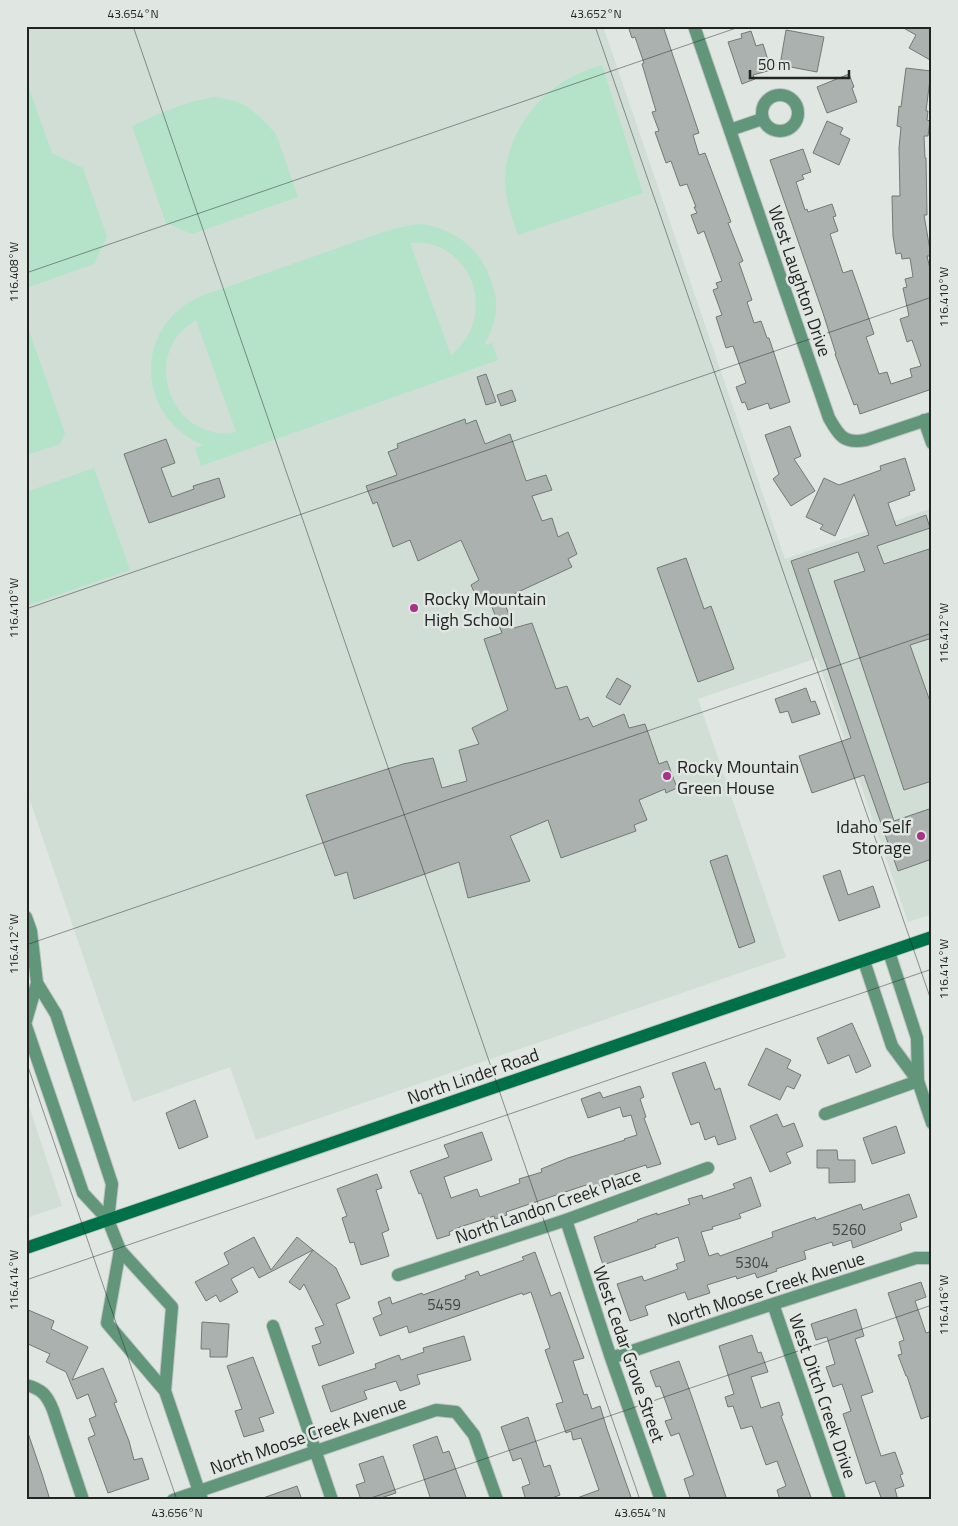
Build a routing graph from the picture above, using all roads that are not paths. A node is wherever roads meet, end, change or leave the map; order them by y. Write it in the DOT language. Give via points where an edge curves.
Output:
graph roads {
  1 [pos="694,26"];
  2 [pos="762,119"];
  3 [pos="730,130"];
  4 [pos="928,419"];
  5 [pos="932,442"];
  6 [pos="26,917"];
  7 [pos="932,937"];
  8 [pos="889,952"];
  9 [pos="864,961"];
  10 [pos="37,983"];
  11 [pos="26,1021"];
  12 [pos="26,1026"];
  13 [pos="918,1081"];
  14 [pos="824,1114"];
  15 [pos="932,1123"];
  16 [pos="708,1168"];
  17 [pos="108,1220"];
  18 [pos="566,1220"];
  19 [pos="26,1248"];
  20 [pos="120,1250"];
  21 [pos="932,1258"];
  22 [pos="398,1276"];
  23 [pos="773,1304"];
  24 [pos="273,1326"];
  25 [pos="612,1358"];
  26 [pos="32,1386"];
  27 [pos="165,1391"];
  28 [pos="315,1451"];
  29 [pos="201,1495"];
  30 [pos="83,1500"];
  31 [pos="173,1500"];
  32 [pos="332,1500"];
  33 [pos="497,1500"];
  34 [pos="661,1500"];
  35 [pos="840,1500"];
  1 -- 3 [label="street, West Laughton Drive"];
  2 -- 3 [label="street"];
  3 -- 4 [label="street, West Laughton Drive" via="829,418 836,430 845,440 856,442"];
  4 -- 5 [label="street"];
  6 -- 10 [label="street"];
  7 -- 8 [label="main road, North Linder Road"];
  8 -- 9 [label="main road, North Linder Road"];
  8 -- 13 [label="street" via="917,1038"];
  9 -- 13 [label="street" via="892,1046"];
  9 -- 17 [label="main road, North Linder Road"];
  10 -- 11 [label="street"];
  10 -- 17 [label="street" via="56,1014 112,1184"];
  12 -- 17 [label="street" via="83,1194"];
  13 -- 14 [label="street"];
  13 -- 15 [label="street"];
  16 -- 18 [label="street, North Landon Creek Place"];
  17 -- 19 [label="main road, North Linder Road"];
  17 -- 20 [label="street"];
  18 -- 22 [label="street, North Landon Creek Place"];
  18 -- 25 [label="street, West Cedar Grove Street"];
  20 -- 27 [label="street" via="172,1307"];
  20 -- 27 [label="street" via="107,1323"];
  21 -- 23 [label="street, North Moose Creek Avenue" via="916,1258"];
  23 -- 25 [label="street, North Moose Creek Avenue"];
  23 -- 35 [label="street, West Ditch Creek Drive"];
  24 -- 28 [label="street"];
  25 -- 34 [label="street, West Cedar Grove Street"];
  26 -- 30 [label="street" via="48,1398"];
  27 -- 29 [label="street"];
  28 -- 29 [label="street, North Moose Creek Avenue"];
  28 -- 32 [label="street"];
  28 -- 33 [label="street, North Moose Creek Avenue" via="436,1410 456,1412 474,1435"];
  29 -- 31 [label="street, North Moose Creek Avenue"];
}
